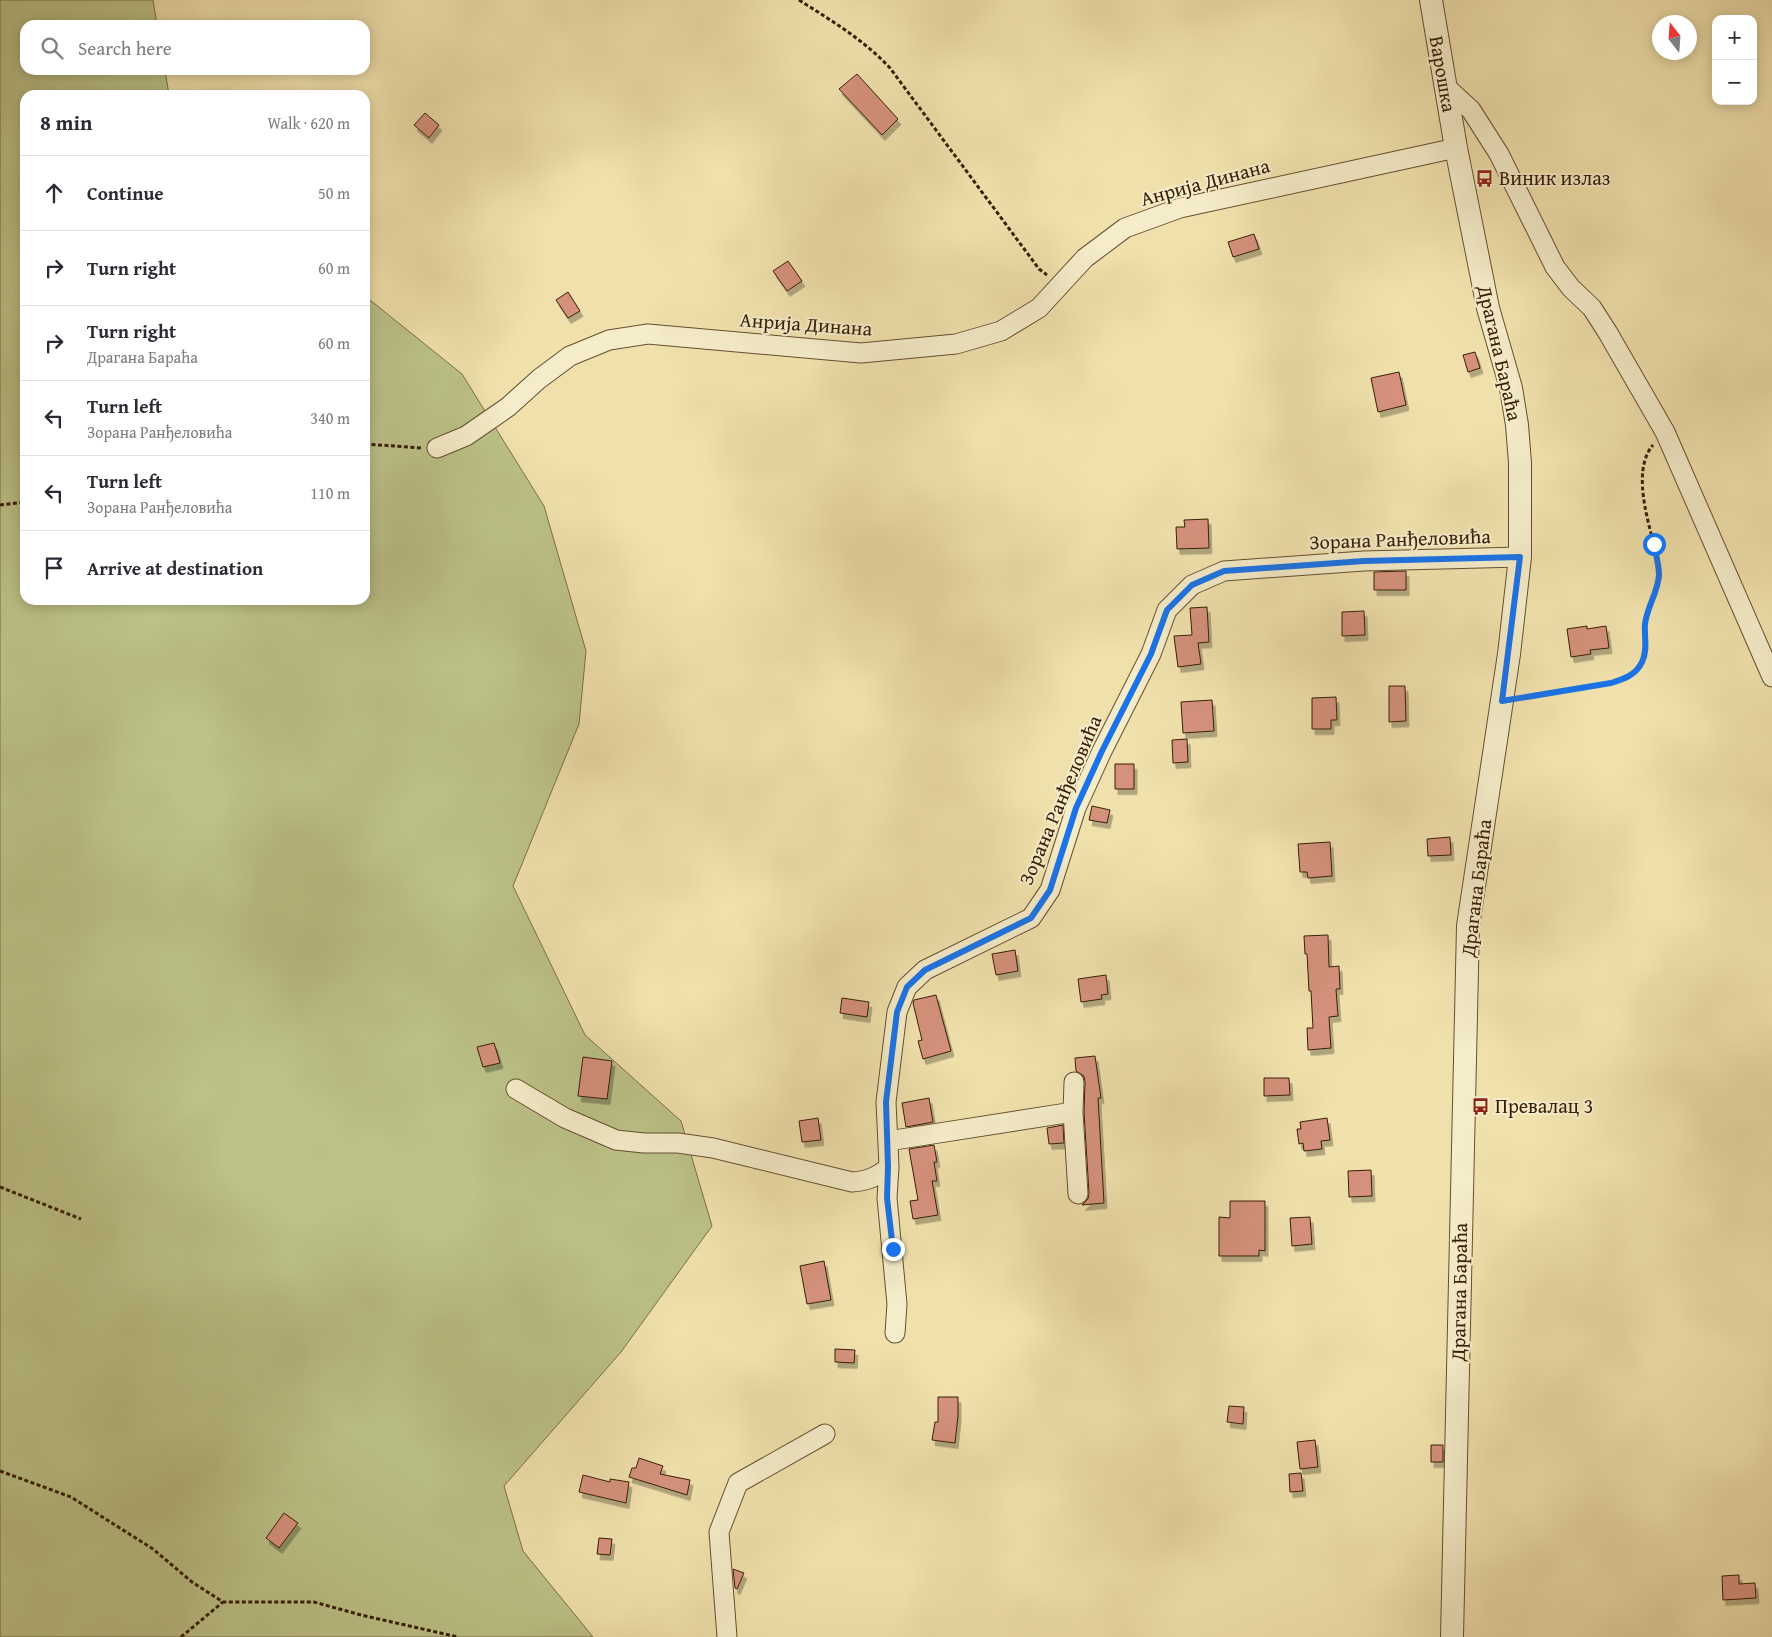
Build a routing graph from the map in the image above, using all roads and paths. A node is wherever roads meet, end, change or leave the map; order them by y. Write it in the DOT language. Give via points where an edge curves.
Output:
graph roads {
  1 [pos="799,0"];
  2 [pos="1430,0"];
  3 [pos="1445,86"];
  4 [pos="1456,148"];
  5 [pos="1059,285"];
  6 [pos="1664,432"];
  7 [pos="370,444"];
  8 [pos="437,448"];
  9 [pos="20,503"];
  10 [pos="0,506"];
  11 [pos="1520,557"];
  12 [pos="1772,677"];
  13 [pos="1502,701"];
  14 [pos="1074,1082"];
  15 [pos="516,1089"];
  16 [pos="1072,1112"];
  17 [pos="888,1141"];
  18 [pos="888,1167"];
  19 [pos="0,1187"];
  20 [pos="1078,1194"];
  21 [pos="81,1219"];
  22 [pos="895,1333"];
  23 [pos="825,1434"];
  24 [pos="0,1471"];
  25 [pos="223,1602"];
  26 [pos="181,1637"];
  27 [pos="458,1637"];
  28 [pos="727,1637"];
  29 [pos="1452,1637"];
  1 -- 5 [label="path" via="860,40 890,68 1039,269"];
  2 -- 3 [label="street, Варошка"];
  3 -- 4 [label="street, Варошка"];
  3 -- 6 [label="street" via="1471,110 1500,154 1555,267 1592,308"];
  4 -- 5 [label="street, Анрија Динана" via="1180,208 1125,228 1084,258"];
  4 -- 11 [label="street, Драгана Бараћа" via="1488,308 1516,415 1520,463"];
  5 -- 8 [label="street, Анрија Динана" via="1039,308 1001,331 956,344 861,353 648,334 609,340 570,356 501,412 466,436"];
  6 -- 12 [label="street"];
  6 -- 13 [label="path" via="1644,462 1641,483 1659,565 1659,577 1646,623 1643,662 1626,679"];
  7 -- 8 [label="path"];
  9 -- 10 [label="path"];
  11 -- 13 [label="street, Драгана Бараћа"];
  11 -- 17 [label="street, Зорана Ранђеловића" via="1364,561 1224,571 1192,585 1167,610 1151,654 1076,808 1050,890 1031,918 925,970 907,987 897,1012 886,1102"];
  13 -- 29 [label="street, Драгана Бараћа" via="1468,926"];
  14 -- 16 [label="street"];
  15 -- 18 [label="street" via="566,1118 616,1140 713,1148 852,1182 872,1179"];
  16 -- 17 [label="street"];
  16 -- 20 [label="street"];
  17 -- 18 [label="street, Зорана Ранђеловића"];
  18 -- 22 [label="street, Зорана Ранђеловића" via="887,1198 897,1304"];
  19 -- 21 [label="path"];
  23 -- 28 [label="street" via="738,1484 719,1532"];
  24 -- 25 [label="path" via="71,1497 152,1549 192,1582"];
  25 -- 26 [label="path"];
  25 -- 27 [label="path" via="314,1602"];
}
